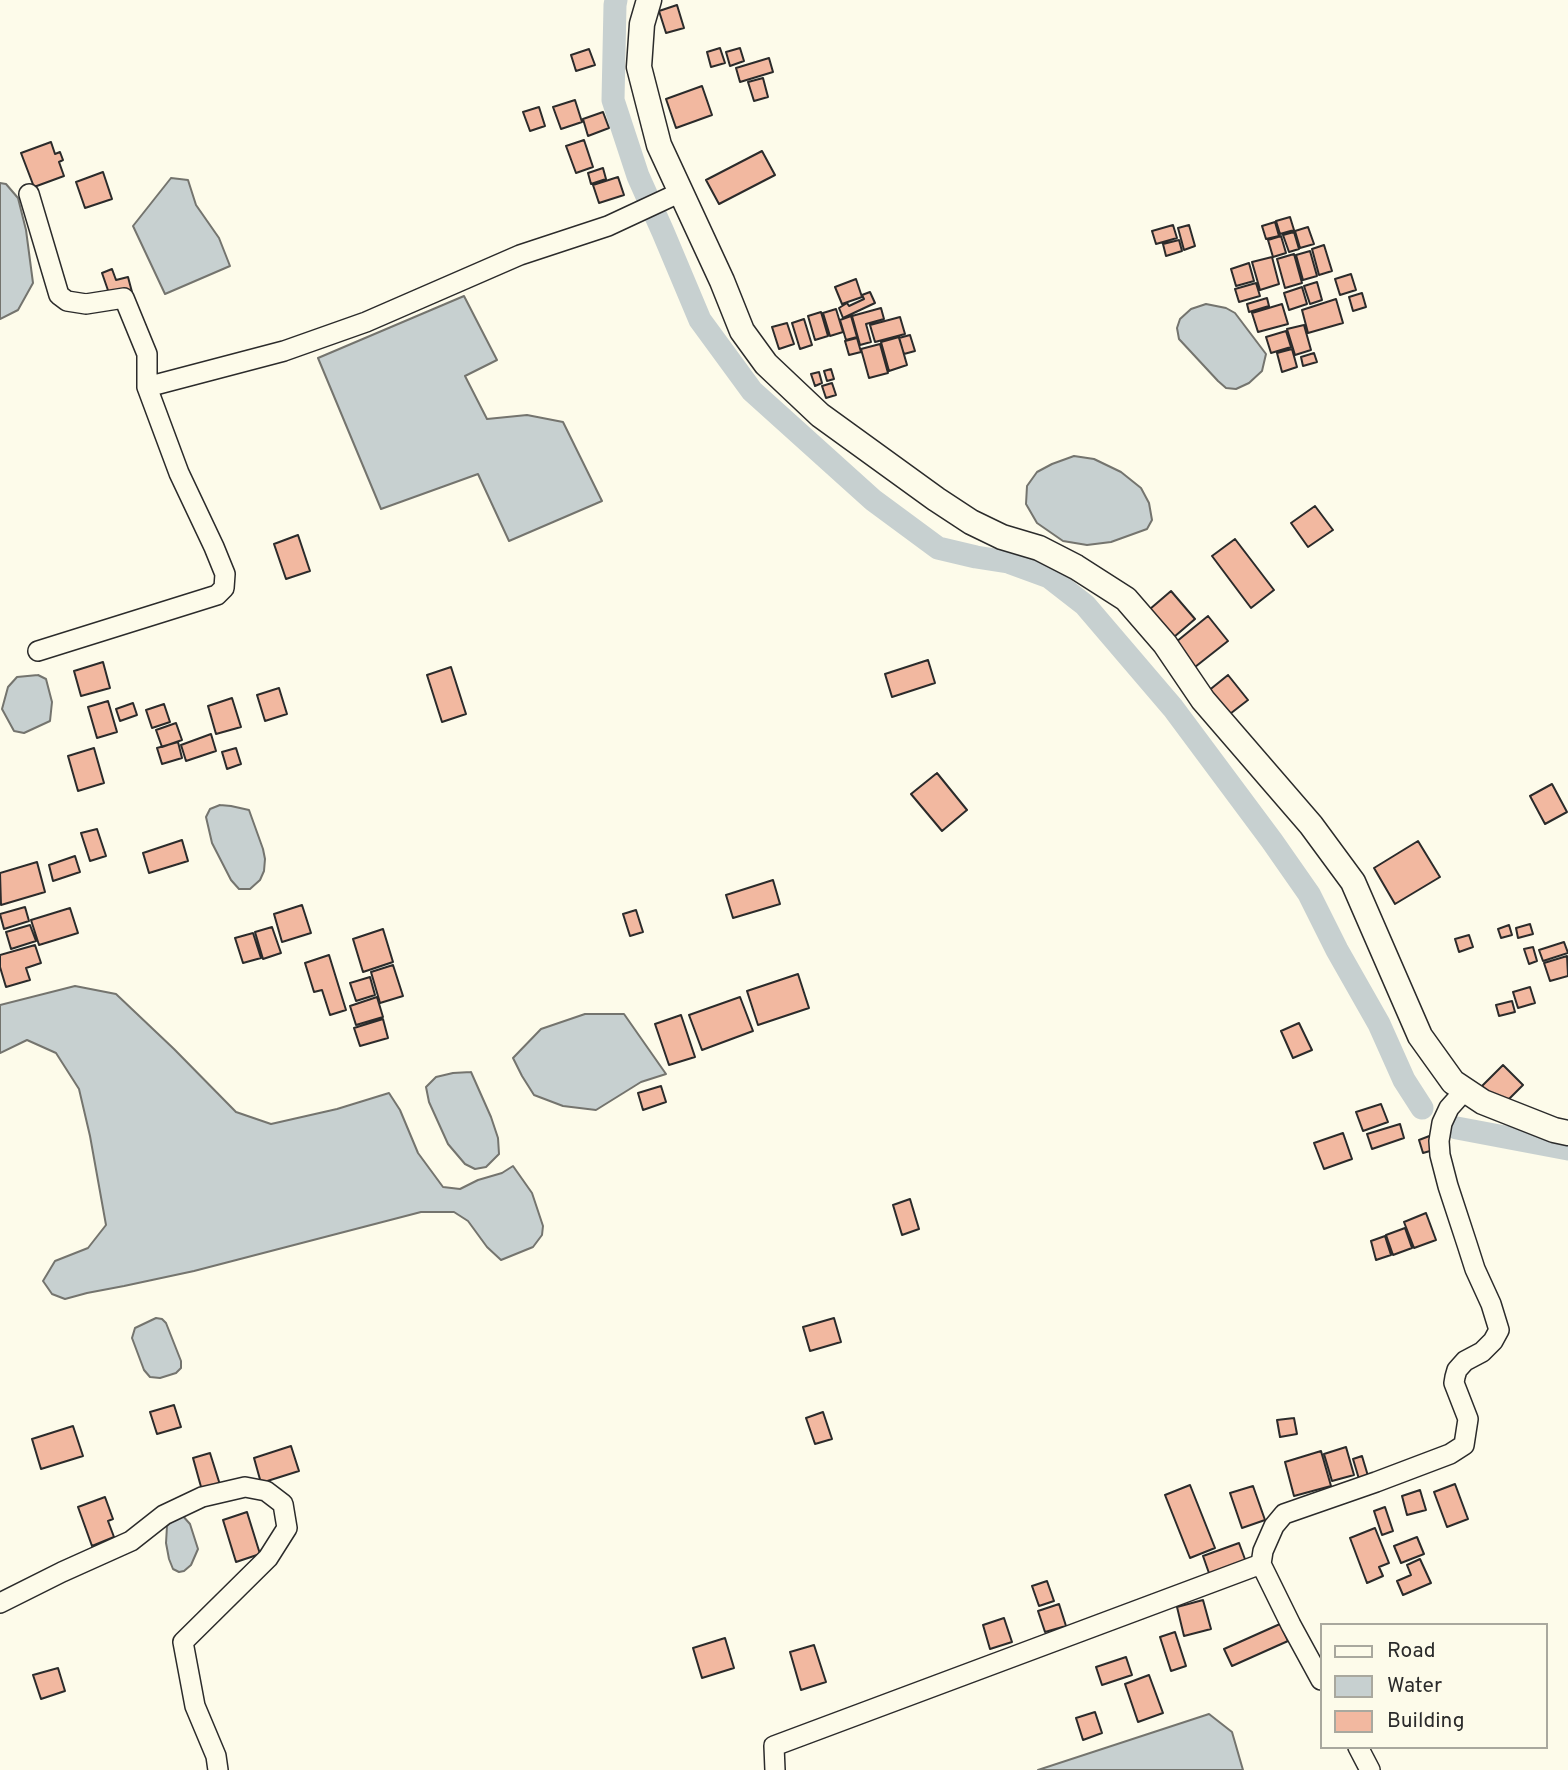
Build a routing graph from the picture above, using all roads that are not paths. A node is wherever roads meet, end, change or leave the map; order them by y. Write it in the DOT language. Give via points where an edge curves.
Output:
graph roads {
  1 [pos="649,0"];
  2 [pos="681,192"];
  3 [pos="29,194"];
  4 [pos="147,387"];
  5 [pos="38,651"];
  6 [pos="1465,1090"];
  7 [pos="1568,1133"];
  8 [pos="1261,1564"];
  9 [pos="0,1604"];
  10 [pos="1320,1678"];
  11 [pos="1359,1749"];
  12 [pos="218,1770"];
  13 [pos="775,1770"];
  14 [pos="1370,1770"];
  1 -- 2 [label="street" via="639,67 659,145"];
  2 -- 4 [label="street" via="608,226 520,256 366,322 284,351"];
  2 -- 6 [label="street" via="742,331 775,374 820,415 971,522 1039,548 1126,599 1353,882 1420,1036 1453,1082"];
  3 -- 4 [label="street" via="59,295 86,304 124,298 147,354"];
  4 -- 5 [label="street" via="179,473 225,574 224,588 217,595"];
  6 -- 7 [label="street" via="1483,1102"];
  6 -- 8 [label="street" via="1449,1108 1439,1141 1440,1155 1499,1330 1482,1352 1457,1370 1454,1383 1468,1419 1464,1445 1284,1514 1268,1538"];
  8 -- 10 [label="street"];
  8 -- 13 [label="street" via="774,1746"];
  9 -- 12 [label="street" via="131,1541 164,1515 202,1497 245,1487 266,1491 283,1504 287,1528 268,1558 183,1642 195,1706"];
  11 -- 14 [label="street"];
}
